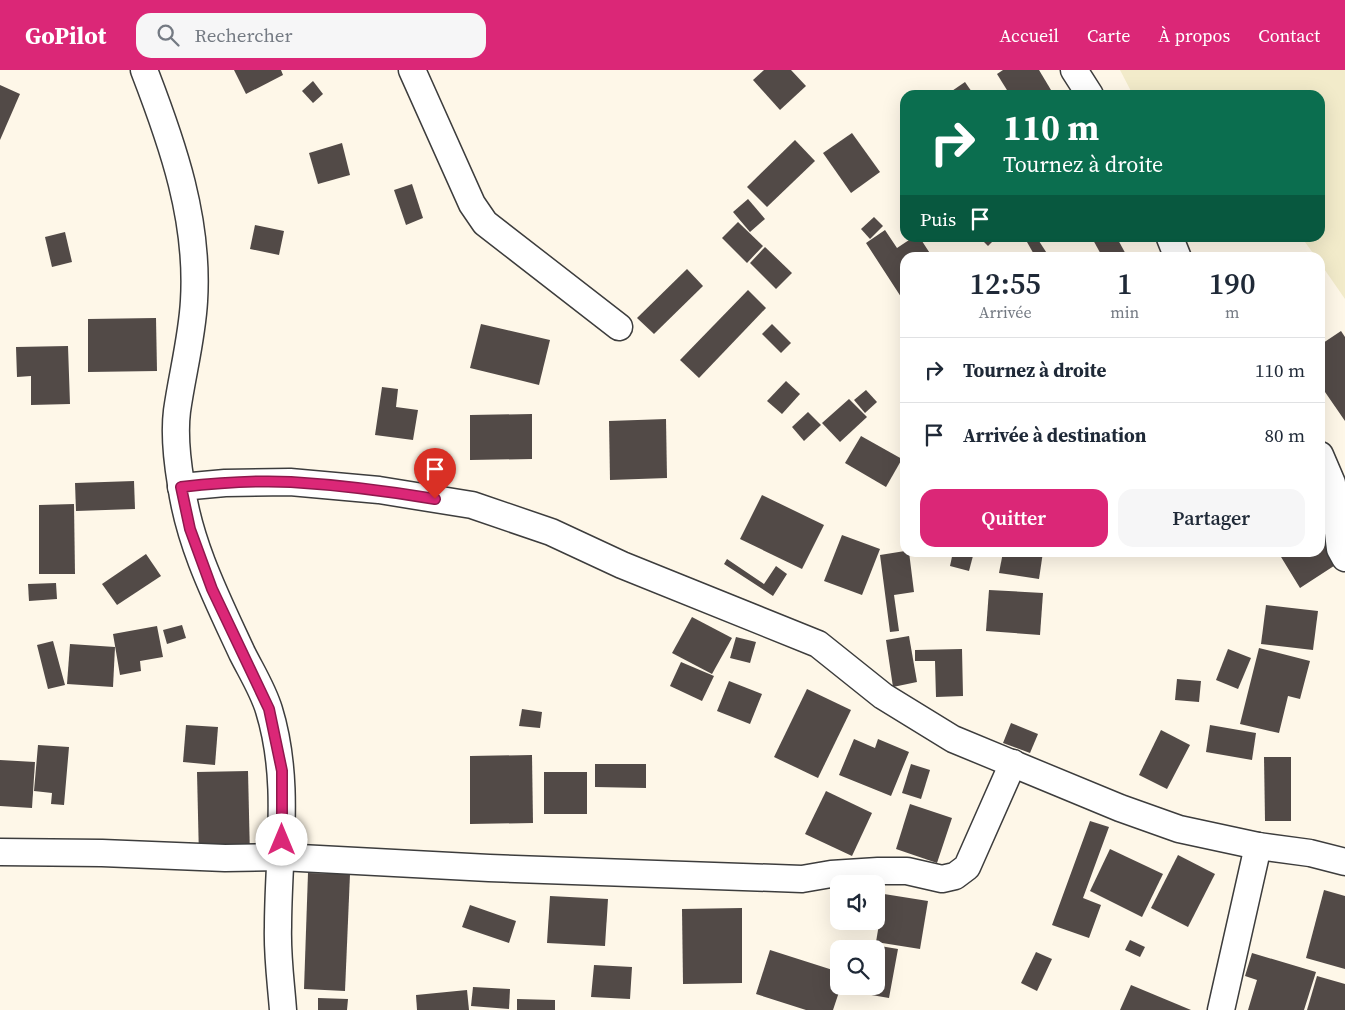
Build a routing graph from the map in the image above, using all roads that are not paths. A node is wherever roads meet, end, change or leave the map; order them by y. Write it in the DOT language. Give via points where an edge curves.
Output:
graph roads {
  1 [pos="144,70"];
  2 [pos="412,70"];
  3 [pos="1074,70"];
  4 [pos="1087,90"];
  5 [pos="619,327"];
  6 [pos="1325,467"];
  7 [pos="181,487"];
  8 [pos="1345,558"];
  9 [pos="1013,763"];
  10 [pos="1258,846"];
  11 [pos="0,852"];
  12 [pos="281,857"];
  13 [pos="1345,862"];
  14 [pos="283,1010"];
  15 [pos="1221,1010"];
  1 -- 7 [label="street" via="172,146 188,202 196,272 176,414"];
  2 -- 5 [label="street" via="472,204 485,222"];
  3 -- 4 [label="street"];
  6 -- 8 [label="street" via="1332,483 1340,548"];
  7 -- 9 [label="street" via="290,482 379,490 481,508 551,532 622,565 818,644 883,696 946,734"];
  7 -- 12 [label="street" via="190,529 212,589 269,709 282,771"];
  9 -- 10 [label="street" via="1120,808 1179,828"];
  9 -- 12 [label="street" via="967,867 955,876 942,878 907,871 831,874 802,879"];
  10 -- 13 [label="street" via="1310,853"];
  10 -- 15 [label="street"];
  11 -- 12 [label="street"];
  12 -- 14 [label="street" via="278,929"];
}
